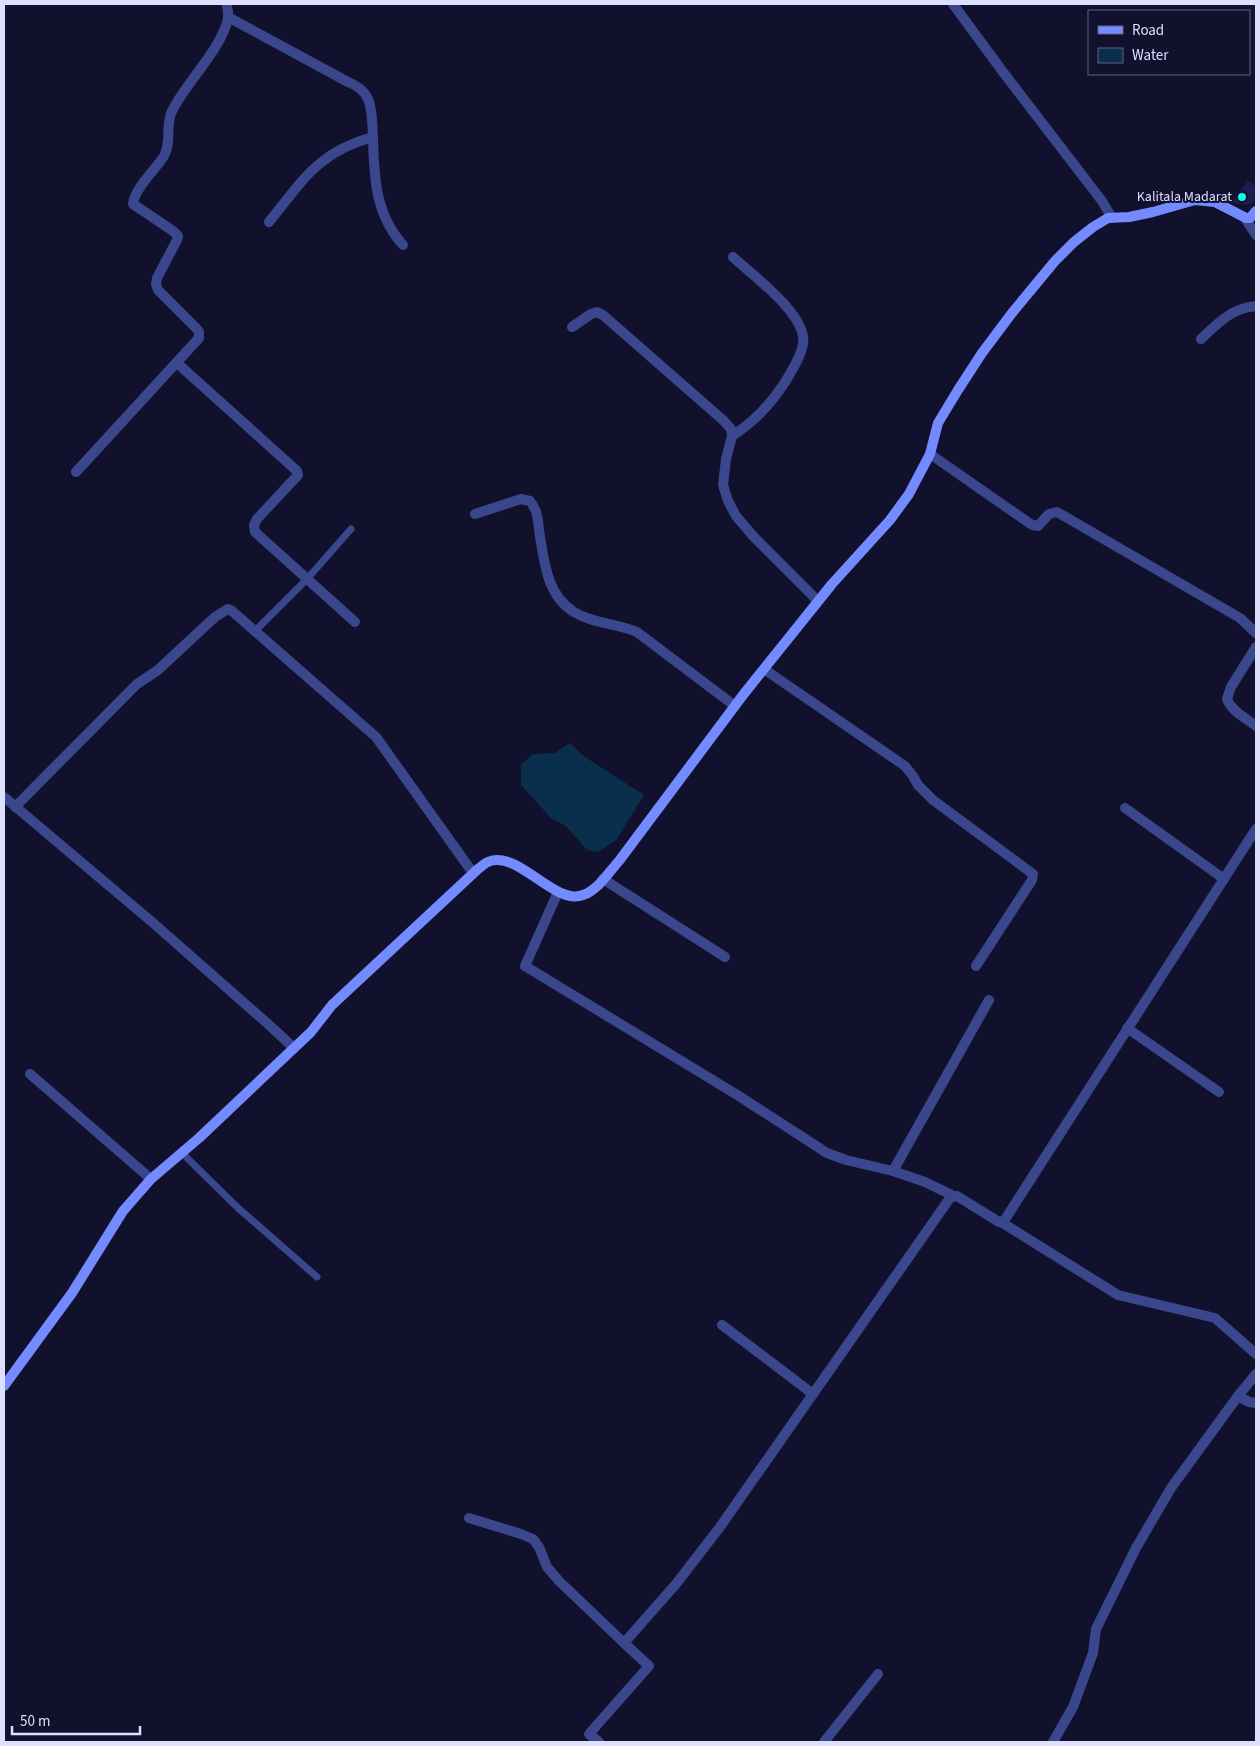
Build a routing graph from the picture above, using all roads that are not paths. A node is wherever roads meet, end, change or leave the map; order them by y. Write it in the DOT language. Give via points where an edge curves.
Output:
graph roads {
  1 [pos="227,4"];
  2 [pos="953,4"];
  3 [pos="228,17"];
  4 [pos="373,137"];
  5 [pos="1256,211"];
  6 [pos="1112,218"];
  7 [pos="1245,218"];
  8 [pos="269,222"];
  9 [pos="1256,235"];
  10 [pos="403,245"];
  11 [pos="732,258"];
  12 [pos="1256,306"];
  13 [pos="572,327"];
  14 [pos="1201,339"];
  15 [pos="177,363"];
  16 [pos="732,436"];
  17 [pos="930,454"];
  18 [pos="76,472"];
  19 [pos="475,514"];
  20 [pos="351,528"];
  21 [pos="307,579"];
  22 [pos="818,601"];
  23 [pos="355,622"];
  24 [pos="255,631"];
  25 [pos="1256,633"];
  26 [pos="1256,647"];
  27 [pos="764,669"];
  28 [pos="735,706"];
  29 [pos="1256,726"];
  30 [pos="4,798"];
  31 [pos="15,807"];
  32 [pos="1124,808"];
  33 [pos="1256,830"];
  34 [pos="473,873"];
  35 [pos="1224,879"];
  36 [pos="603,880"];
  37 [pos="558,892"];
  38 [pos="725,956"];
  39 [pos="976,966"];
  40 [pos="989,1000"];
  41 [pos="1127,1028"];
  42 [pos="294,1048"];
  43 [pos="30,1074"];
  44 [pos="1219,1092"];
  45 [pos="182,1152"];
  46 [pos="893,1171"];
  47 [pos="151,1179"];
  48 [pos="954,1196"];
  49 [pos="1001,1222"];
  50 [pos="317,1277"];
  51 [pos="722,1325"];
  52 [pos="1256,1354"];
  53 [pos="1256,1374"];
  54 [pos="4,1386"];
  55 [pos="813,1394"];
  56 [pos="1238,1396"];
  57 [pos="1256,1403"];
  58 [pos="469,1518"];
  59 [pos="624,1643"];
  60 [pos="878,1674"];
  61 [pos="600,1742"];
  62 [pos="824,1742"];
  63 [pos="1053,1742"];
  1 -- 3 [label="street"];
  2 -- 6 [label="street"];
  3 -- 4 [label="street" via="358,87 371,109"];
  3 -- 15 [label="street" via="217,42 172,111 168,147 164,155 133,200 136,207 178,236 156,284 199,335"];
  4 -- 8 [label="street" via="354,142 310,170"];
  4 -- 10 [label="street" via="378,197 388,227"];
  5 -- 7 [label="main road" via="1250,218"];
  6 -- 7 [label="main road" via="1152,212 1195,200 1214,202"];
  6 -- 17 [label="main road" via="1093,227 1074,242 1012,313 982,353 938,423"];
  7 -- 9 [label="street"];
  11 -- 16 [label="street" via="789,310 799,325 804,343 800,357 775,398 748,427"];
  12 -- 14 [label="street" via="1236,310"];
  13 -- 16 [label="street" via="597,312 606,317 724,421"];
  15 -- 18 [label="street"];
  15 -- 21 [label="street" via="297,471 298,475 254,525 255,532"];
  16 -- 22 [label="street" via="723,485 728,501 753,536"];
  17 -- 22 [label="main road" via="909,494 890,520"];
  17 -- 25 [label="street" via="1032,525 1038,526 1049,514 1057,512 1240,618"];
  19 -- 28 [label="street" via="521,498 530,501 538,518 546,573 561,602 590,620 624,626 637,632"];
  20 -- 21 [label="lane"];
  21 -- 23 [label="street"];
  21 -- 24 [label="lane"];
  22 -- 27 [label="main road"];
  24 -- 31 [label="street" via="232,611 228,609 220,613 158,670 137,684"];
  24 -- 34 [label="street" via="376,737"];
  26 -- 29 [label="street" via="1226,699 1234,710"];
  27 -- 28 [label="main road"];
  27 -- 39 [label="street" via="905,766 918,786 933,800 1033,874"];
  28 -- 36 [label="main road"];
  30 -- 31 [label="street"];
  31 -- 42 [label="street" via="152,922"];
  32 -- 35 [label="street"];
  33 -- 35 [label="street"];
  34 -- 37 [label="main road" via="488,862 497,860 527,872"];
  34 -- 42 [label="main road" via="332,1005"];
  35 -- 41 [label="street"];
  36 -- 37 [label="main road" via="583,895 564,896"];
  36 -- 38 [label="street"];
  37 -- 46 [label="street" via="525,966 827,1153"];
  40 -- 46 [label="street"];
  41 -- 44 [label="street"];
  41 -- 49 [label="street"];
  42 -- 45 [label="main road"];
  43 -- 47 [label="street"];
  45 -- 47 [label="main road"];
  45 -- 50 [label="lane" via="238,1208"];
  46 -- 48 [label="street"];
  47 -- 54 [label="main road" via="123,1211 72,1293"];
  48 -- 49 [label="street"];
  48 -- 55 [label="street"];
  49 -- 52 [label="street" via="1118,1294 1215,1318"];
  51 -- 55 [label="street"];
  53 -- 56 [label="street"];
  55 -- 59 [label="street" via="720,1527"];
  56 -- 57 [label="street"];
  56 -- 63 [label="street" via="1171,1488 1136,1548 1096,1629 1093,1653 1073,1708"];
  58 -- 59 [label="street" via="533,1539 547,1567"];
  59 -- 61 [label="street" via="649,1666 589,1734"];
  60 -- 62 [label="street"];
}
